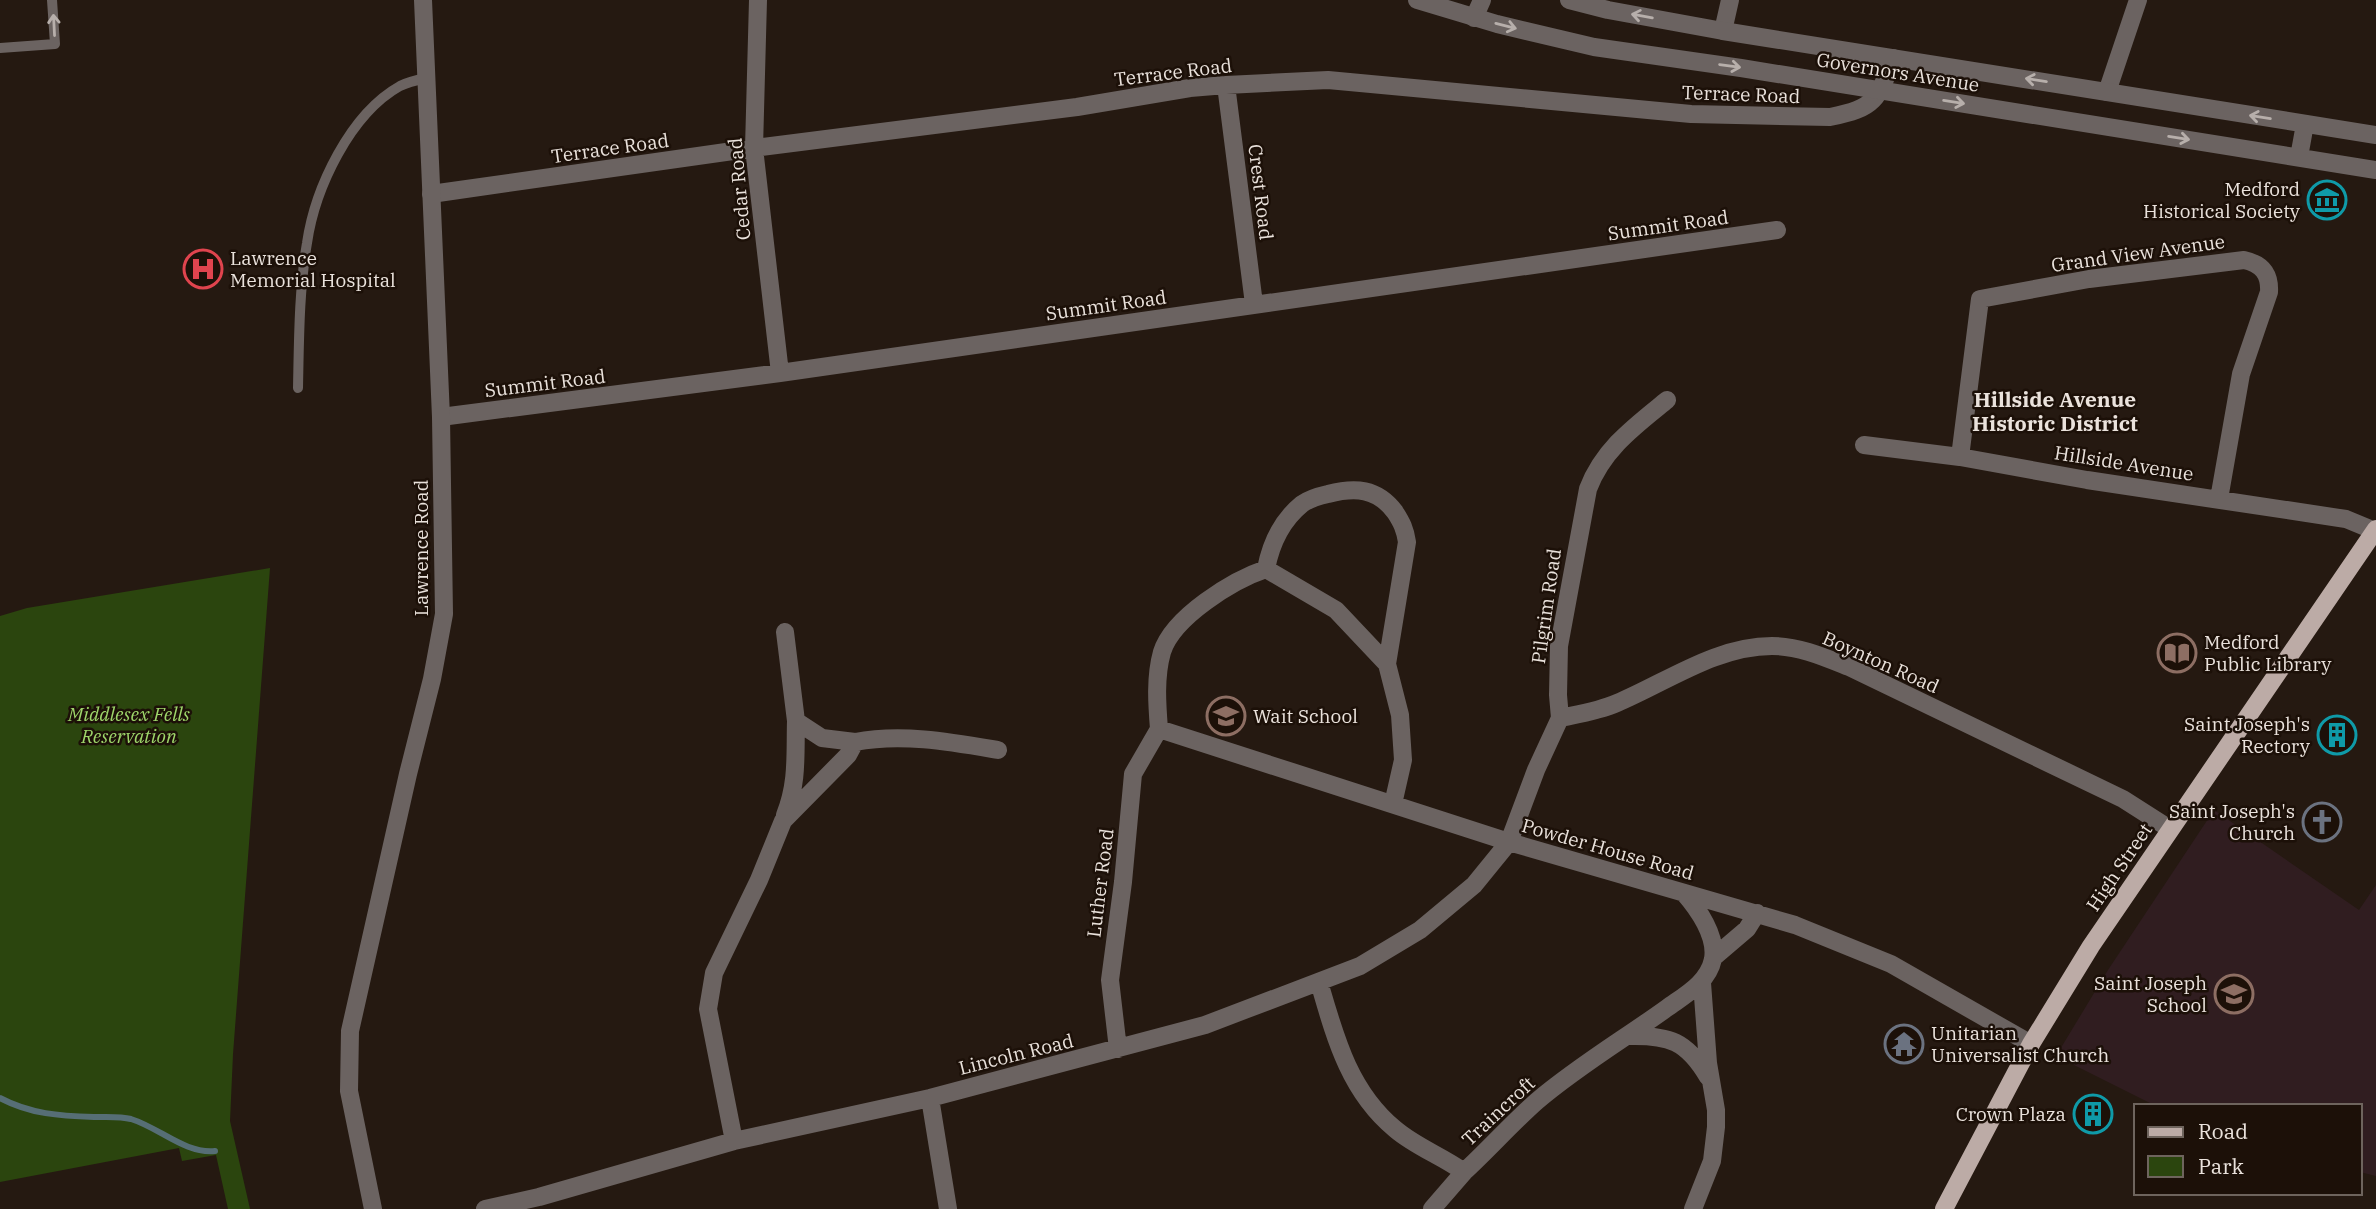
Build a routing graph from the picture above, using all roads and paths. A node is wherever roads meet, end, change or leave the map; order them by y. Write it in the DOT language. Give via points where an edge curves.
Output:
graph roads {
  1 [pos="52,0"];
  2 [pos="423,0"];
  3 [pos="758,0"];
  4 [pos="1417,0"];
  5 [pos="1482,0"];
  6 [pos="1569,0"];
  7 [pos="1730,0"];
  8 [pos="2138,0"];
  9 [pos="1474,18"];
  10 [pos="1723,30"];
  11 [pos="0,48"];
  12 [pos="1893,58"];
  13 [pos="426,78"];
  14 [pos="1226,85"];
  15 [pos="1881,91"];
  16 [pos="2107,92"];
  17 [pos="2305,124"];
  18 [pos="2376,135"];
  19 [pos="754,148"];
  20 [pos="2299,158"];
  21 [pos="2376,170"];
  22 [pos="431,194"];
  23 [pos="1777,230"];
  24 [pos="1254,304"];
  25 [pos="780,373"];
  26 [pos="298,388"];
  27 [pos="1667,400"];
  28 [pos="441,417"];
  29 [pos="1864,445"];
  30 [pos="1960,457"];
  31 [pos="2219,499"];
  32 [pos="2375,530"];
  33 [pos="1266,569"];
  34 [pos="785,632"];
  35 [pos="1387,664"];
  36 [pos="1560,719"];
  37 [pos="796,721"];
  38 [pos="1159,729"];
  39 [pos="855,742"];
  40 [pos="998,750"];
  41 [pos="1393,804"];
  42 [pos="783,821"];
  43 [pos="2169,829"];
  44 [pos="1509,842"];
  45 [pos="1684,892"];
  46 [pos="1757,914"];
  47 [pos="1713,958"];
  48 [pos="1319,982"];
  49 [pos="1702,982"];
  50 [pos="1629,1036"];
  51 [pos="2031,1044"];
  52 [pos="1118,1049"];
  53 [pos="1710,1080"];
  54 [pos="930,1098"];
  55 [pos="734,1141"];
  56 [pos="1464,1172"];
  57 [pos="373,1209"];
  58 [pos="485,1209"];
  59 [pos="948,1209"];
  60 [pos="1432,1209"];
  61 [pos="1693,1209"];
  62 [pos="1944,1209"];
  11 -- 1 [label="lane, one-way" via="55,44"];
  2 -- 13 [label="street, Lawrence Road"];
  3 -- 19 [label="street, Cedar Road"];
  4 -- 9 [label="street, Governors Avenue"];
  5 -- 9 [label="street"];
  10 -- 6 [label="street, Governors Avenue, one-way"];
  7 -- 10 [label="street"];
  8 -- 16 [label="street"];
  9 -- 15 [label="street, Governors Avenue, one-way" via="1594,47"];
  10 -- 12 [label="street, Governors Avenue"];
  12 -- 15 [label="street"];
  16 -- 12 [label="street, Governors Avenue, one-way"];
  13 -- 22 [label="street, Lawrence Road"];
  13 -- 26 [label="lane" via="401,86 377,105 346,141 326,176 307,241"];
  14 -- 15 [label="street, Terrace Road" via="1328,80 1595,107 1782,117 1851,113 1871,104"];
  14 -- 19 [label="street, Terrace Road"];
  14 -- 24 [label="street, Crest Road"];
  15 -- 20 [label="street, Governors Avenue, one-way"];
  17 -- 16 [label="street, Governors Avenue, one-way"];
  17 -- 18 [label="street, Governors Avenue"];
  17 -- 20 [label="street"];
  19 -- 22 [label="street, Terrace Road"];
  19 -- 25 [label="street, Cedar Road"];
  20 -- 21 [label="street, Governors Avenue"];
  22 -- 28 [label="street, Lawrence Road"];
  23 -- 24 [label="street, Summit Road"];
  24 -- 25 [label="street, Summit Road"];
  25 -- 28 [label="street, Summit Road"];
  27 -- 36 [label="street, Pilgrim Road" via="1611,448 1588,489 1559,646"];
  28 -- 57 [label="street, Lawrence Road" via="444,614 350,1031 349,1091"];
  29 -- 30 [label="street, Hillside Avenue"];
  30 -- 31 [label="street, Hillside Avenue"];
  30 -- 31 [label="street, Grand View Avenue" via="1980,299 2088,279 2244,260 2264,270 2269,292 2241,374"];
  31 -- 32 [label="street, Hillside Avenue" via="2346,519"];
  32 -- 43 [label="main road, High Street"];
  33 -- 35 [label="street" via="1336,610"];
  33 -- 35 [label="street" via="1277,533 1304,502 1352,489 1377,494 1405,528 1406,542"];
  33 -- 38 [label="street" via="1242,577 1222,591 1185,619 1166,643 1157,687"];
  34 -- 37 [label="street"];
  35 -- 41 [label="street" via="1401,715 1403,760"];
  36 -- 43 [label="street, Boynton Road" via="1614,705 1740,649 1787,647 1849,667 2123,799"];
  36 -- 44 [label="street, Pilgrim Road"];
  37 -- 39 [label="street" via="822,738"];
  37 -- 42 [label="street" via="793,794"];
  38 -- 41 [label="street, Powder House Road"];
  38 -- 52 [label="street, Luther Road" via="1133,774 1110,980"];
  39 -- 40 [label="street" via="945,740"];
  39 -- 42 [label="street" via="848,755"];
  41 -- 44 [label="street, Powder House Road"];
  42 -- 55 [label="street" via="714,973 708,1009"];
  43 -- 51 [label="main road, High Street"];
  44 -- 45 [label="street, Powder House Road"];
  44 -- 48 [label="street, Lincoln Road" via="1474,886 1420,930 1360,966"];
  45 -- 46 [label="street, Powder House Road"];
  45 -- 47 [label="street" via="1706,924"];
  46 -- 47 [label="street, Traincroft" via="1748,929"];
  46 -- 51 [label="street, Powder House Road" via="1866,952"];
  47 -- 49 [label="street, Traincroft"];
  48 -- 52 [label="street, Lincoln Road" via="1205,1025"];
  48 -- 56 [label="street, Traincroft" via="1338,1047 1371,1106 1408,1138"];
  49 -- 50 [label="street, Traincroft"];
  49 -- 53 [label="street, Traincroft"];
  50 -- 53 [label="street, Traincroft" via="1652,1035 1674,1041 1692,1053"];
  50 -- 56 [label="street, Traincroft" via="1537,1101"];
  51 -- 62 [label="main road, High Street"];
  52 -- 54 [label="street, Lincoln Road"];
  53 -- 61 [label="street, Traincroft" via="1716,1110 1715,1143"];
  54 -- 55 [label="street, Lincoln Road"];
  54 -- 59 [label="street"];
  55 -- 58 [label="street, Lincoln Road"];
  56 -- 60 [label="street"];
}
